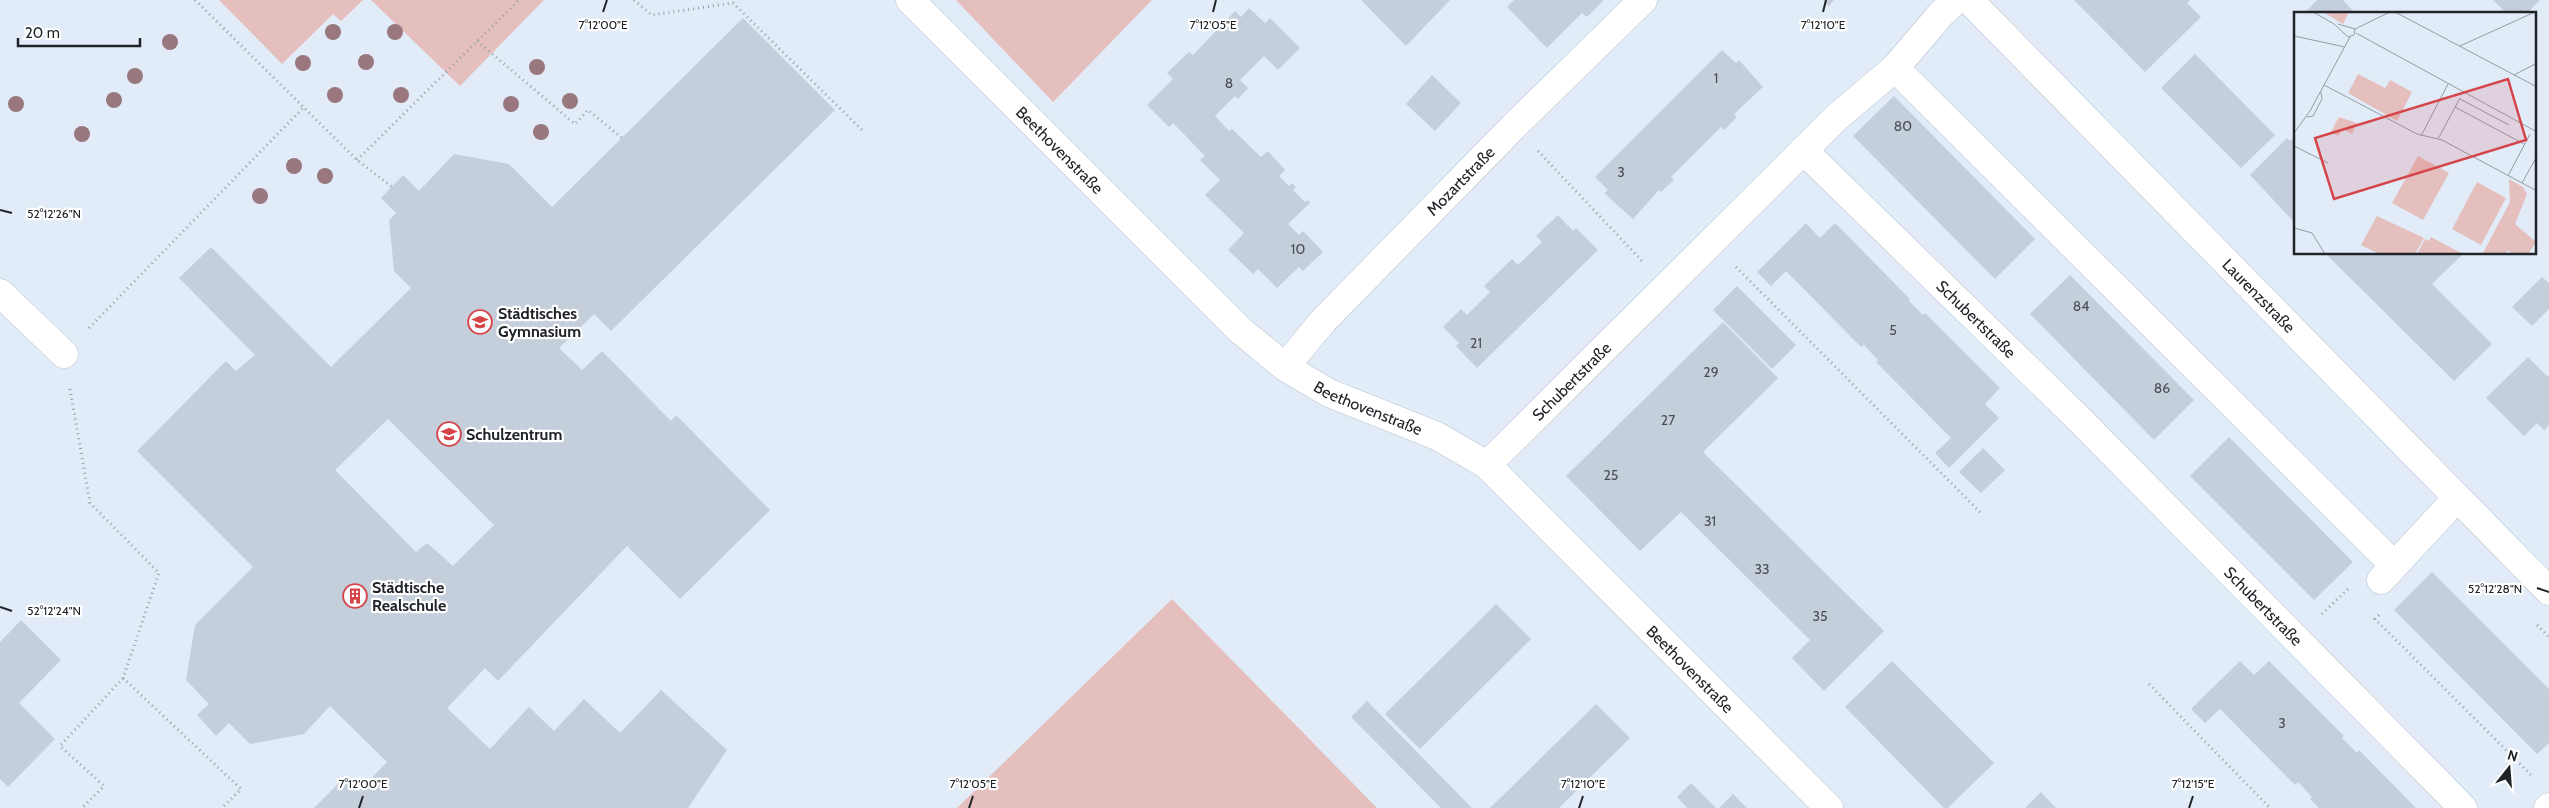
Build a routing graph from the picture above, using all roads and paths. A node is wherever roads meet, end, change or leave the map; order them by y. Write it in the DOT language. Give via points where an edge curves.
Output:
graph roads {
  1 [pos="195,0"];
  2 [pos="519,0"];
  3 [pos="634,0"];
  4 [pos="910,0"];
  5 [pos="1643,0"];
  6 [pos="1956,0"];
  7 [pos="1969,0"];
  8 [pos="477,41"];
  9 [pos="1895,68"];
  10 [pos="303,108"];
  11 [pos="1514,126"];
  12 [pos="862,130"];
  13 [pos="622,138"];
  14 [pos="1803,150"];
  15 [pos="357,160"];
  16 [pos="392,187"];
  17 [pos="1711,242"];
  18 [pos="1667,287"];
  19 [pos="0,293"];
  20 [pos="64,354"];
  21 [pos="1285,367"];
  22 [pos="1487,465"];
  23 [pos="2458,498"];
  24 [pos="1981,513"];
  25 [pos="2387,572"];
  26 [pos="2549,592"];
  27 [pos="2296,639"];
  28 [pos="124,678"];
  29 [pos="2149,684"];
  30 [pos="2535,779"];
  31 [pos="82,808"];
  32 [pos="222,808"];
  33 [pos="1829,808"];
  34 [pos="2270,808"];
  35 [pos="2463,808"];
  1 -- 10 [label="path"];
  2 -- 8 [label="path"];
  3 -- 12 [label="path" via="652,15 732,3"];
  4 -- 21 [label="street, Beethovenstraße" via="1240,330"];
  5 -- 11 [label="street, Mozartstraße"];
  6 -- 9 [label="street"];
  7 -- 23 [label="street, Laurenzstraße"];
  8 -- 13 [label="path" via="575,124 588,110"];
  8 -- 15 [label="path"];
  9 -- 14 [label="street"];
  9 -- 25 [label="street"];
  10 -- 15 [label="path"];
  10 -- 20 [label="path"];
  11 -- 18 [label="path"];
  11 -- 21 [label="street, Mozartstraße" via="1324,321"];
  14 -- 17 [label="street, Schubertstraße"];
  14 -- 27 [label="street, Schubertstraße" via="2077,417"];
  15 -- 16 [label="path"];
  17 -- 18 [label="street, Schubertstraße"];
  17 -- 24 [label="path"];
  18 -- 22 [label="street, Schubertstraße"];
  19 -- 20 [label="street"];
  20 -- 28 [label="path" via="90,503 159,573"];
  21 -- 22 [label="street, Beethovenstraße" via="1329,393 1437,436"];
  22 -- 33 [label="street, Beethovenstraße"];
  23 -- 25 [label="street"];
  23 -- 26 [label="street, Laurenzstraße"];
  25 -- 27 [label="path" via="2369,569"];
  25 -- 30 [label="path" via="2397,597 2375,619"];
  27 -- 35 [label="street, Schubertstraße"];
  28 -- 31 [label="path" via="60,746 104,786"];
  28 -- 32 [label="path" via="241,789"];
  29 -- 34 [label="path"];
}
